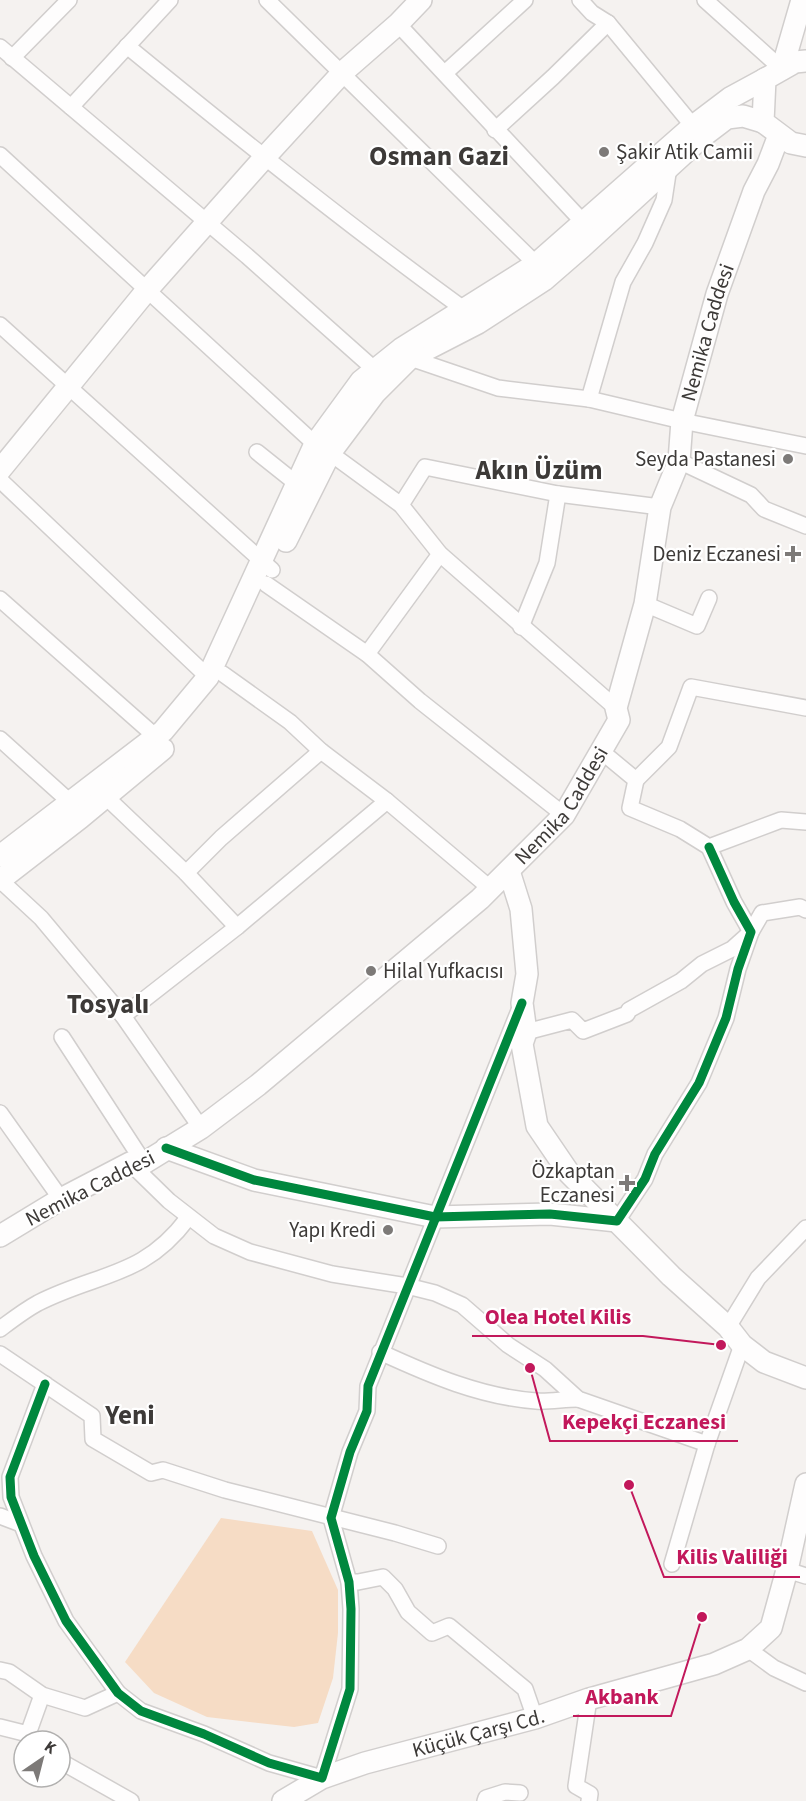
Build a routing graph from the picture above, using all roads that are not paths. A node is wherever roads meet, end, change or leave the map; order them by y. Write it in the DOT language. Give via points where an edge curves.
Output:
graph roads {
  1 [pos="69,0"];
  2 [pos="170,0"];
  3 [pos="267,0"];
  4 [pos="420,0"];
  5 [pos="525,0"];
  6 [pos="580,0"];
  7 [pos="705,0"];
  8 [pos="802,0"];
  9 [pos="608,23"];
  10 [pos="398,24"];
  11 [pos="127,46"];
  12 [pos="0,47"];
  13 [pos="12,58"];
  14 [pos="806,61"];
  15 [pos="343,72"];
  16 [pos="445,73"];
  17 [pos="773,74"];
  18 [pos="71,107"];
  19 [pos="693,126"];
  20 [pos="771,129"];
  21 [pos="495,130"];
  22 [pos="806,146"];
  23 [pos="0,155"];
  24 [pos="264,158"];
  25 [pos="669,167"];
  26 [pos="583,222"];
  27 [pos="208,224"];
  28 [pos="536,264"];
  29 [pos="147,290"];
  30 [pos="465,310"];
  31 [pos="0,325"];
  32 [pos="410,358"];
  33 [pos="381,376"];
  34 [pos="69,386"];
  35 [pos="590,399"];
  36 [pos="682,421"];
  37 [pos="806,447"];
  38 [pos="322,448"];
  39 [pos="257,452"];
  40 [pos="678,461"];
  41 [pos="0,470"];
  42 [pos="0,480"];
  43 [pos="297,484"];
  44 [pos="558,494"];
  45 [pos="401,505"];
  46 [pos="660,507"];
  47 [pos="806,526"];
  48 [pos="440,554"];
  49 [pos="267,572"];
  50 [pos="709,598"];
  51 [pos="0,599"];
  52 [pos="645,604"];
  53 [pos="521,627"];
  54 [pos="367,654"];
  55 [pos="216,676"];
  56 [pos="616,708"];
  57 [pos="806,708"];
  58 [pos="155,736"];
  59 [pos="0,739"];
  60 [pos="601,751"];
  61 [pos="321,752"];
  62 [pos="636,780"];
  63 [pos="105,796"];
  64 [pos="387,801"];
  65 [pos="70,802"];
  66 [pos="564,815"];
  67 [pos="806,822"];
  68 [pos="709,847"];
  69 [pos="0,856"];
  70 [pos="509,871"];
  71 [pos="186,873"];
  72 [pos="0,880"];
  73 [pos="491,889"];
  74 [pos="806,910"];
  75 [pos="237,927"];
  76 [pos="751,932"];
  77 [pos="522,1003"];
  78 [pos="123,1016"];
  79 [pos="526,1032"];
  80 [pos="62,1037"];
  81 [pos="0,1113"];
  82 [pos="201,1128"];
  83 [pos="166,1148"];
  84 [pos="137,1163"];
  85 [pos="61,1199"];
  86 [pos="435,1217"];
  87 [pos="188,1218"];
  88 [pos="616,1221"];
  89 [pos="806,1228"];
  90 [pos="0,1236"];
  91 [pos="406,1286"];
  92 [pos="728,1326"];
  93 [pos="0,1329"];
  94 [pos="742,1345"];
  95 [pos="380,1352"];
  96 [pos="0,1354"];
  97 [pos="806,1378"];
  98 [pos="45,1384"];
  99 [pos="578,1399"];
  100 [pos="707,1444"];
  101 [pos="806,1487"];
  102 [pos="0,1516"];
  103 [pos="331,1518"];
  104 [pos="21,1524"];
  105 [pos="438,1546"];
  106 [pos="672,1564"];
  107 [pos="797,1573"];
  108 [pos="349,1582"];
  109 [pos="748,1649"];
  110 [pos="0,1670"];
  111 [pos="806,1683"];
  112 [pos="118,1693"];
  113 [pos="42,1695"];
  114 [pos="589,1699"];
  115 [pos="535,1718"];
  116 [pos="0,1728"];
  117 [pos="72,1768"];
  118 [pos="322,1778"];
  119 [pos="520,1793"];
  120 [pos="131,1801"];
  121 [pos="283,1801"];
  122 [pos="485,1801"];
  123 [pos="589,1801"];
  1 -- 13 [label="street"];
  2 -- 11 [label="street"];
  3 -- 15 [label="street"];
  4 -- 10 [label="main road"];
  5 -- 16 [label="street"];
  6 -- 9 [label="street"];
  7 -- 17 [label="street"];
  8 -- 17 [label="main road, Nemika Caddesi"];
  9 -- 19 [label="street"];
  9 -- 21 [label="street"];
  10 -- 15 [label="main road"];
  10 -- 16 [label="street"];
  11 -- 18 [label="street"];
  11 -- 24 [label="street"];
  12 -- 13 [label="street"];
  13 -- 18 [label="street"];
  14 -- 17 [label="main road" via="795,62"];
  15 -- 24 [label="main road"];
  15 -- 28 [label="street"];
  16 -- 21 [label="street"];
  17 -- 19 [label="main road" via="730,98"];
  17 -- 20 [label="main road, Nemika Caddesi" via="765,109"];
  18 -- 27 [label="street"];
  19 -- 26 [label="main road"];
  20 -- 22 [label="main road" via="791,143"];
  20 -- 25 [label="main road" via="742,116 727,118"];
  20 -- 36 [label="main road, Nemika Caddesi" via="768,164 754,191 717,294"];
  21 -- 26 [label="street"];
  23 -- 29 [label="street"];
  24 -- 27 [label="main road"];
  24 -- 30 [label="street"];
  25 -- 32 [label="main road" via="544,280 478,323"];
  25 -- 35 [label="street" via="664,200 624,282"];
  26 -- 28 [label="main road"];
  27 -- 29 [label="main road"];
  27 -- 33 [label="street"];
  28 -- 30 [label="main road"];
  29 -- 34 [label="main road"];
  29 -- 38 [label="street"];
  30 -- 33 [label="main road" via="400,349"];
  31 -- 34 [label="street"];
  32 -- 33 [label="main road"];
  32 -- 35 [label="street" via="498,388"];
  33 -- 38 [label="main road" via="375,393"];
  34 -- 41 [label="main road"];
  34 -- 49 [label="street"];
  35 -- 36 [label="street"];
  36 -- 37 [label="street"];
  36 -- 40 [label="main road, Nemika Caddesi"];
  38 -- 43 [label="main road"];
  38 -- 45 [label="street"];
  38 -- 49 [label="main road"];
  39 -- 43 [label="street"];
  40 -- 46 [label="main road, Nemika Caddesi"];
  40 -- 47 [label="street" via="751,495 764,509"];
  42 -- 55 [label="street"];
  43 -- 49 [label="main road"];
  44 -- 45 [label="street" via="425,467"];
  44 -- 46 [label="street"];
  44 -- 53 [label="street" via="547,563"];
  45 -- 48 [label="street"];
  46 -- 52 [label="main road, Nemika Caddesi"];
  48 -- 53 [label="street"];
  48 -- 54 [label="street"];
  49 -- 54 [label="street"];
  49 -- 55 [label="main road"];
  50 -- 52 [label="street" via="697,626"];
  51 -- 58 [label="street"];
  52 -- 56 [label="main road, Nemika Caddesi"];
  53 -- 56 [label="street"];
  54 -- 66 [label="street"];
  55 -- 58 [label="main road"];
  55 -- 61 [label="street" via="290,722"];
  55 -- 63 [label="main road" via="197,713 177,738"];
  56 -- 60 [label="main road, Nemika Caddesi" via="619,720"];
  57 -- 62 [label="street" via="691,687 669,747"];
  58 -- 65 [label="main road"];
  59 -- 65 [label="street"];
  60 -- 62 [label="street"];
  60 -- 66 [label="main road, Nemika Caddesi"];
  61 -- 64 [label="street"];
  61 -- 71 [label="street"];
  62 -- 68 [label="street" via="630,808 680,829"];
  63 -- 71 [label="street"];
  63 -- 72 [label="main road"];
  64 -- 73 [label="street"];
  64 -- 75 [label="street"];
  65 -- 69 [label="main road"];
  66 -- 70 [label="main road, Nemika Caddesi"];
  67 -- 68 [label="street" via="781,820"];
  68 -- 76 [label="street"];
  70 -- 73 [label="main road, Nemika Caddesi"];
  70 -- 77 [label="main road" via="521,909 527,974"];
  71 -- 75 [label="street"];
  72 -- 78 [label="street" via="41,918"];
  73 -- 82 [label="main road, Nemika Caddesi" via="258,1085"];
  74 -- 76 [label="street" via="800,907 762,913"];
  75 -- 78 [label="street"];
  76 -- 79 [label="street" via="732,950 702,964 627,1014 583,1031 572,1020"];
  76 -- 88 [label="street" via="729,1011 699,1083 655,1154 645,1179"];
  77 -- 79 [label="main road"];
  77 -- 86 [label="street"];
  78 -- 82 [label="street"];
  79 -- 88 [label="main road" via="522,1044 537,1126 569,1173"];
  80 -- 84 [label="street"];
  81 -- 85 [label="street"];
  82 -- 83 [label="main road, Nemika Caddesi"];
  83 -- 84 [label="main road, Nemika Caddesi"];
  83 -- 86 [label="main road" via="254,1180"];
  84 -- 85 [label="main road, Nemika Caddesi"];
  84 -- 87 [label="street"];
  85 -- 90 [label="main road, Nemika Caddesi"];
  86 -- 88 [label="main road" via="550,1214"];
  86 -- 91 [label="street"];
  87 -- 91 [label="street" via="214,1236 250,1252 332,1274"];
  87 -- 93 [label="street" via="168,1242 140,1263 39,1303"];
  88 -- 92 [label="main road"];
  89 -- 92 [label="street" via="758,1278"];
  91 -- 95 [label="street"];
  91 -- 99 [label="street" via="462,1305"];
  92 -- 94 [label="main road"];
  94 -- 97 [label="main road" via="764,1362"];
  94 -- 100 [label="street"];
  95 -- 99 [label="street" via="431,1376 483,1392 537,1401"];
  95 -- 103 [label="street" via="368,1386 367,1411 350,1452"];
  96 -- 98 [label="street"];
  98 -- 103 [label="street" via="92,1416 93,1439 151,1473 163,1470 225,1491"];
  98 -- 104 [label="street" via="10,1477 11,1497"];
  99 -- 100 [label="street"];
  100 -- 106 [label="street"];
  101 -- 107 [label="main road, Küçük Çarşı Cd."];
  102 -- 104 [label="street"];
  103 -- 105 [label="street"];
  103 -- 108 [label="street"];
  104 -- 112 [label="street" via="66,1621"];
  107 -- 109 [label="main road, Küçük Çarşı Cd." via="771,1628"];
  108 -- 115 [label="street" via="383,1577 408,1612 432,1634 449,1626 525,1689"];
  108 -- 118 [label="street" via="350,1689"];
  109 -- 111 [label="street" via="774,1668"];
  109 -- 114 [label="main road, Küçük Çarşı Cd." via="714,1664"];
  110 -- 113 [label="street"];
  112 -- 113 [label="street" via="86,1708"];
  112 -- 118 [label="street" via="141,1711 269,1763"];
  113 -- 116 [label="street" via="28,1734"];
  114 -- 115 [label="main road, Küçük Çarşı Cd."];
  114 -- 123 [label="street" via="576,1786 590,1794"];
  115 -- 118 [label="main road, Küçük Çarşı Cd."];
  117 -- 120 [label="street"];
  118 -- 121 [label="main road, Küçük Çarşı Cd."];
  119 -- 122 [label="street" via="505,1792"];
}
